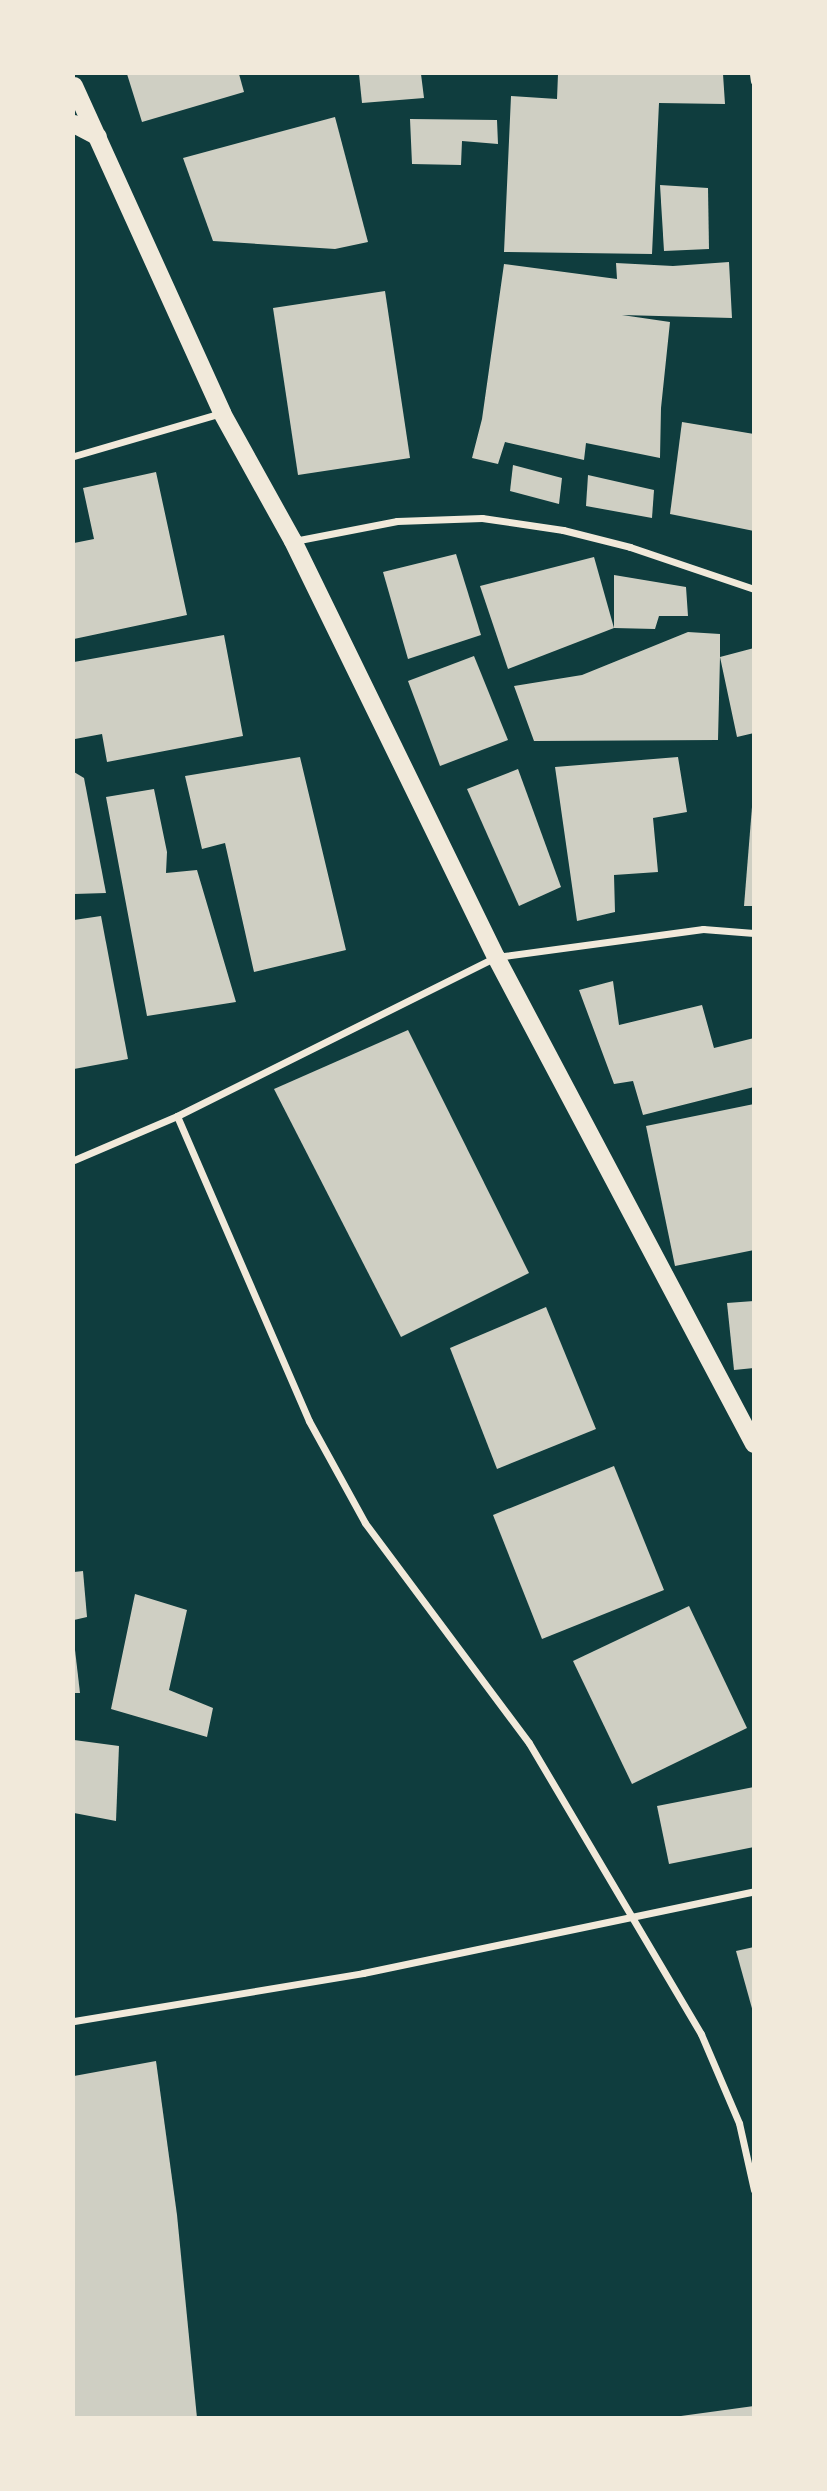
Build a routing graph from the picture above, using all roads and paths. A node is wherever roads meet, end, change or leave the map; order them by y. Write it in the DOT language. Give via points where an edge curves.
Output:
graph roads {
  1 [pos="752,74"];
  2 [pos="754,80"];
  3 [pos="74,86"];
  4 [pos="74,124"];
  5 [pos="98,137"];
  6 [pos="222,413"];
  7 [pos="74,456"];
  8 [pos="293,541"];
  9 [pos="754,589"];
  10 [pos="754,933"];
  11 [pos="496,957"];
  12 [pos="177,1116"];
  13 [pos="74,1160"];
  14 [pos="754,1444"];
  15 [pos="754,1891"];
  16 [pos="632,1917"];
  17 [pos="74,2021"];
  18 [pos="754,2190"];
  1 -- 2 [label="street"];
  3 -- 5 [label="main road"];
  4 -- 5 [label="main road"];
  5 -- 6 [label="main road"];
  6 -- 7 [label="street"];
  6 -- 8 [label="main road"];
  8 -- 9 [label="street" via="397,521 482,518 563,530 630,547"];
  8 -- 11 [label="main road"];
  10 -- 11 [label="street" via="703,929"];
  11 -- 12 [label="street"];
  11 -- 14 [label="main road"];
  12 -- 13 [label="street"];
  12 -- 16 [label="street" via="309,1421 365,1523 529,1743"];
  15 -- 16 [label="street"];
  16 -- 17 [label="street" via="363,1973"];
  16 -- 18 [label="street" via="701,2034 739,2123"];
}
